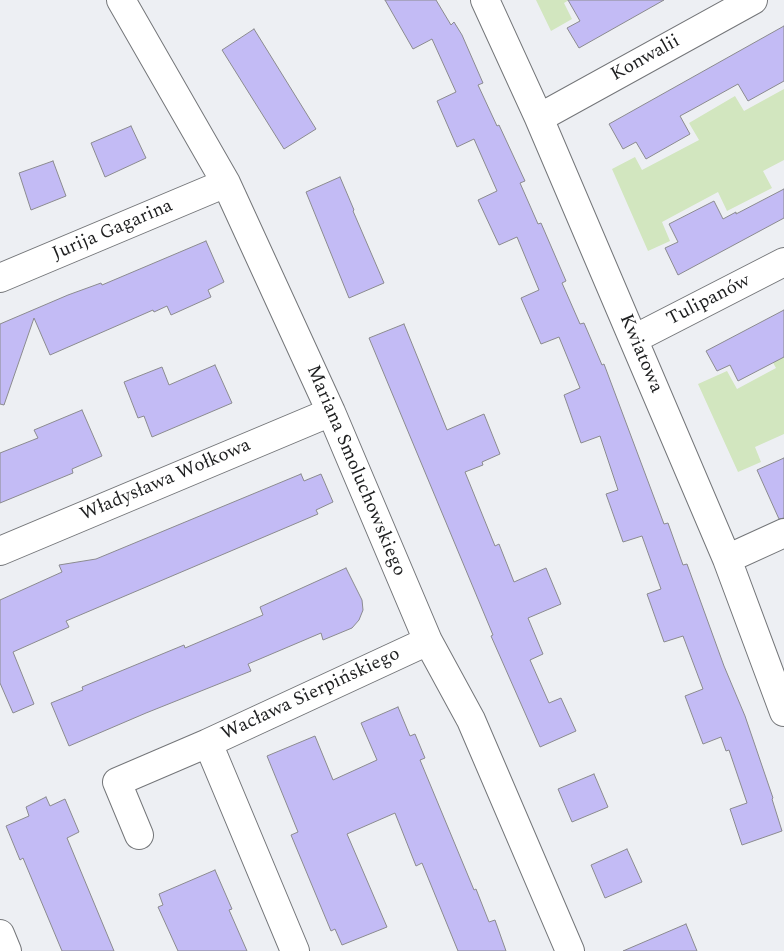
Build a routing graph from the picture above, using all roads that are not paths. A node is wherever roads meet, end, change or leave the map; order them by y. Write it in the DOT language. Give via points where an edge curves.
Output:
graph roads {
  1 [pos="120,0"];
  2 [pos="485,0"];
  3 [pos="753,0"];
  4 [pos="539,118"];
  5 [pos="226,184"];
  6 [pos="784,262"];
  7 [pos="0,278"];
  8 [pos="634,339"];
  9 [pos="331,412"];
  10 [pos="784,533"];
  11 [pos="0,551"];
  12 [pos="727,559"];
  13 [pos="428,641"];
  14 [pos="784,712"];
  15 [pos="208,743"];
  16 [pos="139,836"];
  17 [pos="0,934"];
  18 [pos="7,951"];
  19 [pos="295,951"];
  20 [pos="570,951"];
  1 -- 5 [label="street, Mariana Smoluchowskiego"];
  2 -- 4 [label="street, Kwiatowa"];
  3 -- 4 [label="street, Konwalii"];
  4 -- 8 [label="street, Kwiatowa"];
  5 -- 7 [label="street, Jurija Gagarina"];
  5 -- 9 [label="street, Mariana Smoluchowskiego"];
  6 -- 8 [label="street, Tulipanów"];
  8 -- 12 [label="street, Kwiatowa"];
  9 -- 11 [label="street, Władysława Wołkowa"];
  9 -- 13 [label="street, Mariana Smoluchowskiego"];
  10 -- 12 [label="street"];
  12 -- 14 [label="street, Kwiatowa"];
  13 -- 15 [label="street, Wacława Sierpińskiego"];
  13 -- 20 [label="street, Mariana Smoluchowskiego" via="471,720"];
  15 -- 16 [label="street" via="117,782"];
  15 -- 19 [label="street, Wacława Sierpińskiego"];
  17 -- 18 [label="street"];
}
